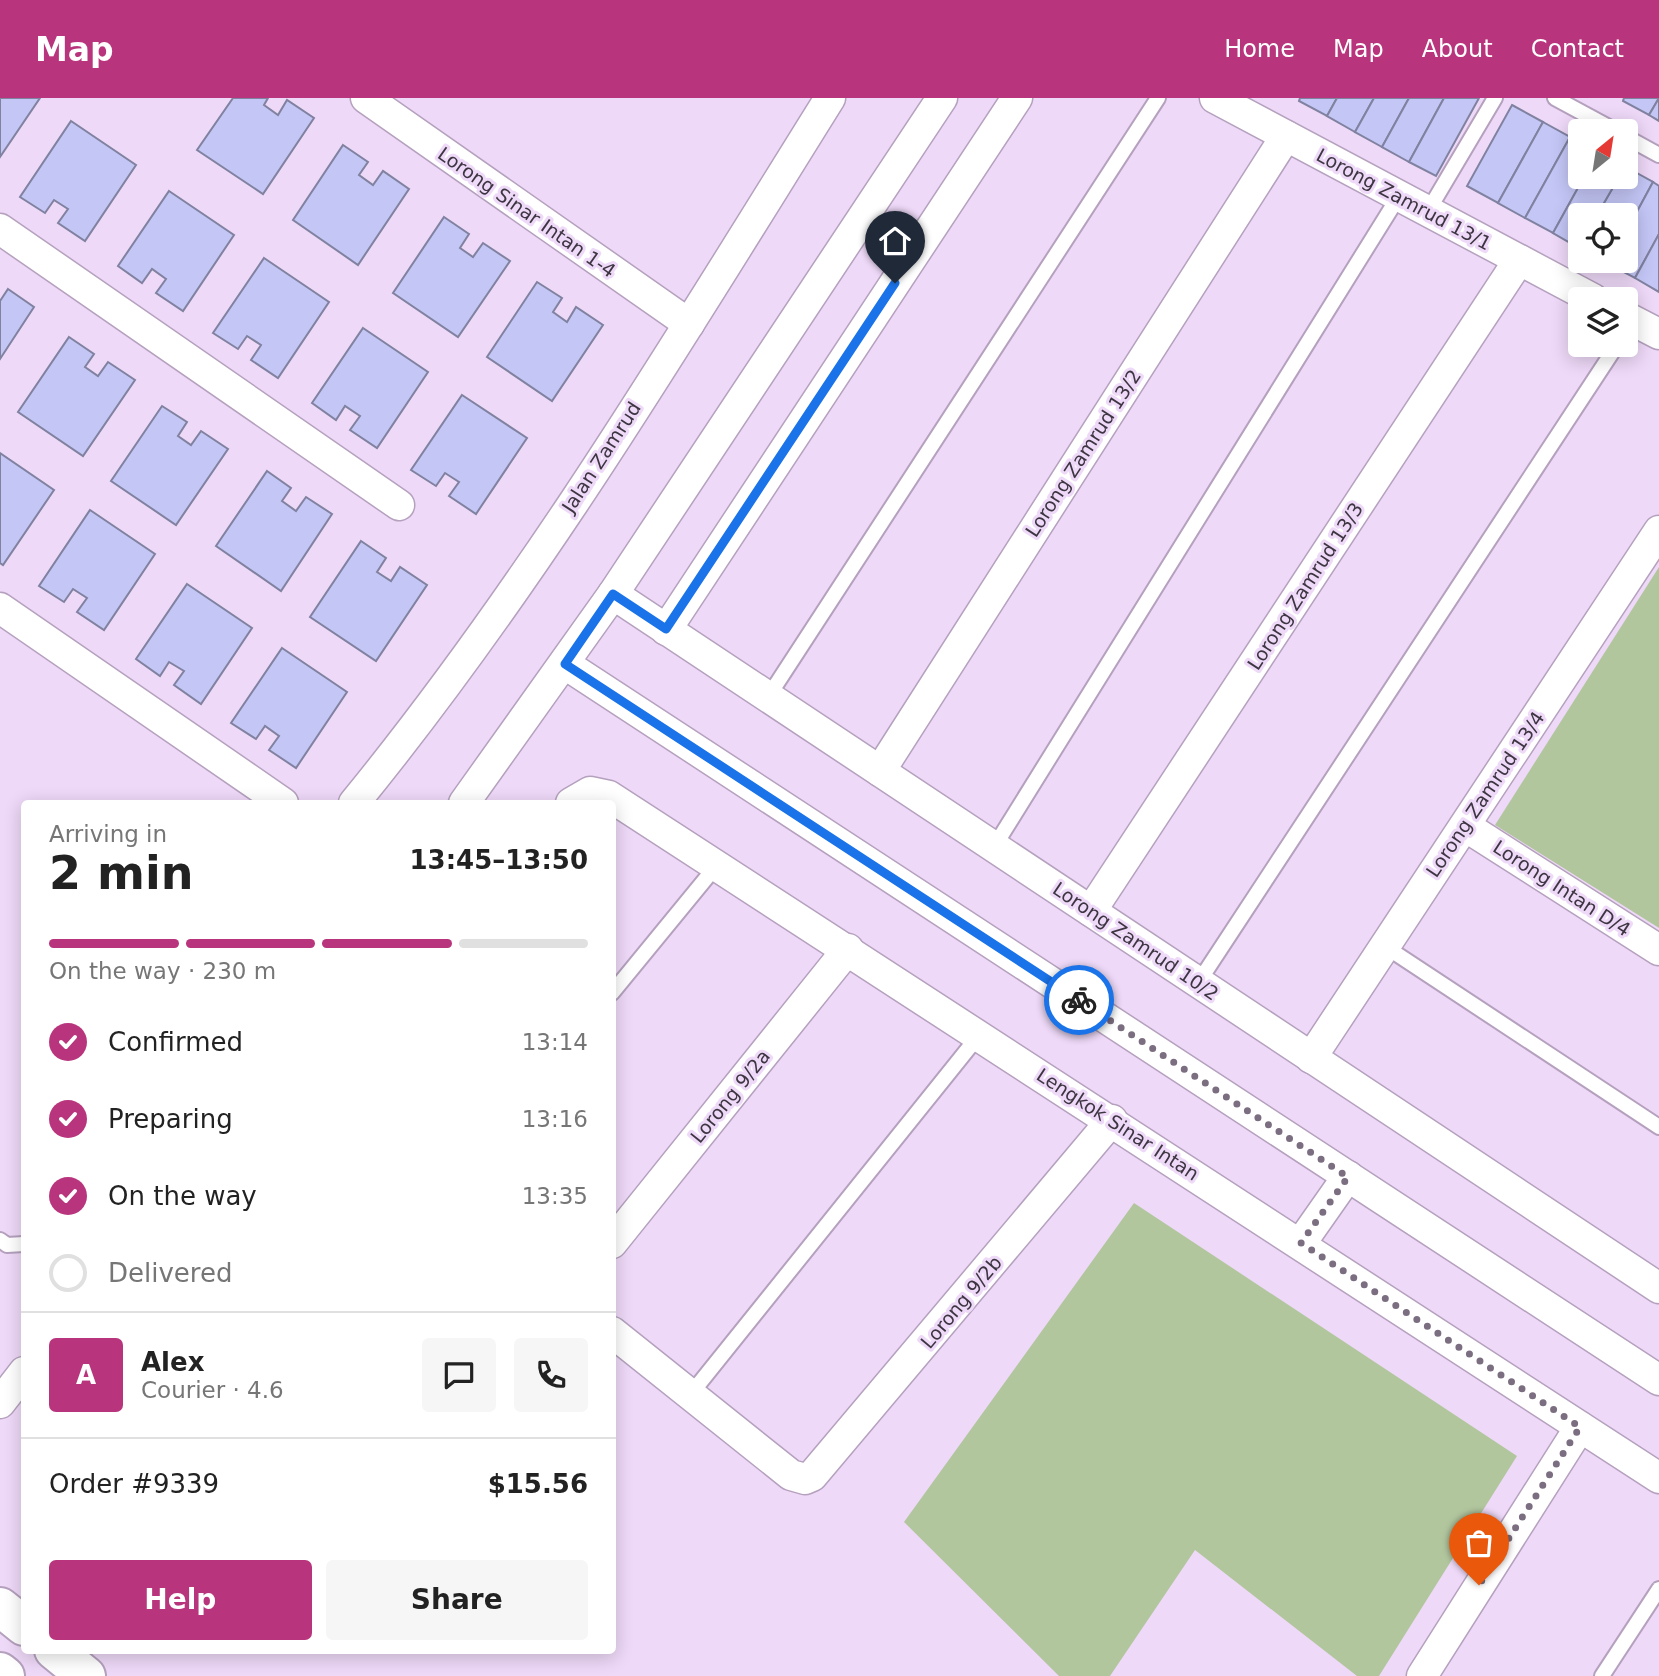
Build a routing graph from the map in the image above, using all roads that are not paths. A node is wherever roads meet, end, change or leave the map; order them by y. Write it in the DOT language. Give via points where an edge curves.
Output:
graph roads {
  1 [pos="366,98"];
  2 [pos="830,98"];
  3 [pos="942,98"];
  4 [pos="1017,98"];
  5 [pos="1157,98"];
  6 [pos="1215,98"];
  7 [pos="1495,98"];
  8 [pos="1555,98"];
  9 [pos="1594,119"];
  10 [pos="1286,136"];
  11 [pos="1638,144"];
  12 [pos="1659,155"];
  13 [pos="1399,196"];
  14 [pos="1428,211"];
  15 [pos="0,229"];
  16 [pos="1518,260"];
  17 [pos="1570,287"];
  18 [pos="689,324"];
  19 [pos="1638,330"];
  20 [pos="1659,334"];
  21 [pos="1606,357"];
  22 [pos="399,505"];
  23 [pos="1659,531"];
  24 [pos="613,594"];
  25 [pos="0,608"];
  26 [pos="666,629"];
  27 [pos="565,664"];
  28 [pos="768,696"];
  29 [pos="880,771"];
  30 [pos="279,800"];
  31 [pos="356,800"];
  32 [pos="466,800"];
  33 [pos="576,800"];
  34 [pos="615,800"];
  35 [pos="616,800"];
  36 [pos="1465,827"];
  37 [pos="994,847"];
  38 [pos="717,865"];
  39 [pos="1091,911"];
  40 [pos="1383,945"];
  41 [pos="848,949"];
  42 [pos="1659,950"];
  43 [pos="1198,983"];
  44 [pos="616,988"];
  45 [pos="979,1034"];
  46 [pos="1311,1058"];
  47 [pos="1112,1120"];
  48 [pos="1659,1127"];
  49 [pos="1348,1177"];
  50 [pos="616,1238"];
  51 [pos="0,1240"];
  52 [pos="1301,1243"];
  53 [pos="21,1244"];
  54 [pos="1659,1288"];
  55 [pos="616,1335"];
  56 [pos="21,1376"];
  57 [pos="1659,1380"];
  58 [pos="690,1395"];
  59 [pos="0,1403"];
  60 [pos="1580,1427"];
  61 [pos="1659,1478"];
  62 [pos="1659,1589"];
  63 [pos="0,1606"];
  64 [pos="21,1624"];
  65 [pos="59,1654"];
  66 [pos="0,1672"];
  67 [pos="5,1676"];
  68 [pos="86,1676"];
  69 [pos="1422,1676"];
  70 [pos="1602,1676"];
  1 -- 18 [label="street, Lorong Sinar Intan 1-4"];
  2 -- 18 [label="street, Jalan Zamrud"];
  3 -- 24 [label="street"];
  4 -- 26 [label="street"];
  5 -- 28 [label="lane"];
  6 -- 10 [label="street, Lorong Zamrud 13/1"];
  7 -- 14 [label="lane"];
  8 -- 9 [label="lane"];
  10 -- 13 [label="street, Lorong Zamrud 13/1"];
  10 -- 29 [label="street, Lorong Zamrud 13/2"];
  11 -- 12 [label="lane"];
  13 -- 14 [label="street, Lorong Zamrud 13/1"];
  13 -- 37 [label="lane"];
  14 -- 16 [label="street, Lorong Zamrud 13/1"];
  15 -- 22 [label="street"];
  16 -- 17 [label="street, Lorong Zamrud 13/1"];
  16 -- 39 [label="street, Lorong Zamrud 13/3"];
  18 -- 31 [label="street, Jalan Zamrud" via="497,614"];
  19 -- 20 [label="street"];
  21 -- 43 [label="lane"];
  23 -- 36 [label="street, Lorong Zamrud 13/4"];
  24 -- 26 [label="street, Lorong Zamrud 10/2"];
  24 -- 27 [label="street"];
  25 -- 30 [label="street"];
  26 -- 28 [label="street, Lorong Zamrud 10/2"];
  27 -- 32 [label="street"];
  27 -- 49 [label="street"];
  28 -- 29 [label="street, Lorong Zamrud 10/2"];
  29 -- 37 [label="street, Lorong Zamrud 10/2"];
  33 -- 34 [label="street, Lengkok Sinar Intan" via="590,792"];
  35 -- 38 [label="street, Lengkok Sinar Intan"];
  36 -- 40 [label="street, Lorong Zamrud 13/4"];
  36 -- 42 [label="street, Lorong Intan D/4"];
  37 -- 39 [label="street, Lorong Zamrud 10/2"];
  38 -- 41 [label="street, Lengkok Sinar Intan"];
  38 -- 44 [label="lane"];
  39 -- 43 [label="street, Lorong Zamrud 10/2"];
  40 -- 46 [label="street, Lorong Zamrud 13/4"];
  40 -- 48 [label="lane"];
  41 -- 45 [label="street, Lengkok Sinar Intan"];
  41 -- 50 [label="street, Lorong 9/2a"];
  43 -- 46 [label="street, Lorong Zamrud 10/2"];
  45 -- 47 [label="street, Lengkok Sinar Intan"];
  45 -- 58 [label="lane"];
  46 -- 54 [label="street, Lorong Zamrud 10/2"];
  47 -- 52 [label="street, Lengkok Sinar Intan"];
  47 -- 58 [label="street, Lorong 9/2b" via="818,1473 805,1479 791,1475"];
  49 -- 52 [label="street"];
  49 -- 57 [label="street"];
  51 -- 53 [label="lane" via="7,1245"];
  52 -- 60 [label="street, Lengkok Sinar Intan"];
  55 -- 58 [label="street"];
  56 -- 59 [label="street"];
  60 -- 61 [label="street, Lengkok Sinar Intan"];
  60 -- 69 [label="street"];
  62 -- 70 [label="lane"];
  63 -- 64 [label="main road"];
  65 -- 68 [label="main road"];
  66 -- 67 [label="main road"];
}
